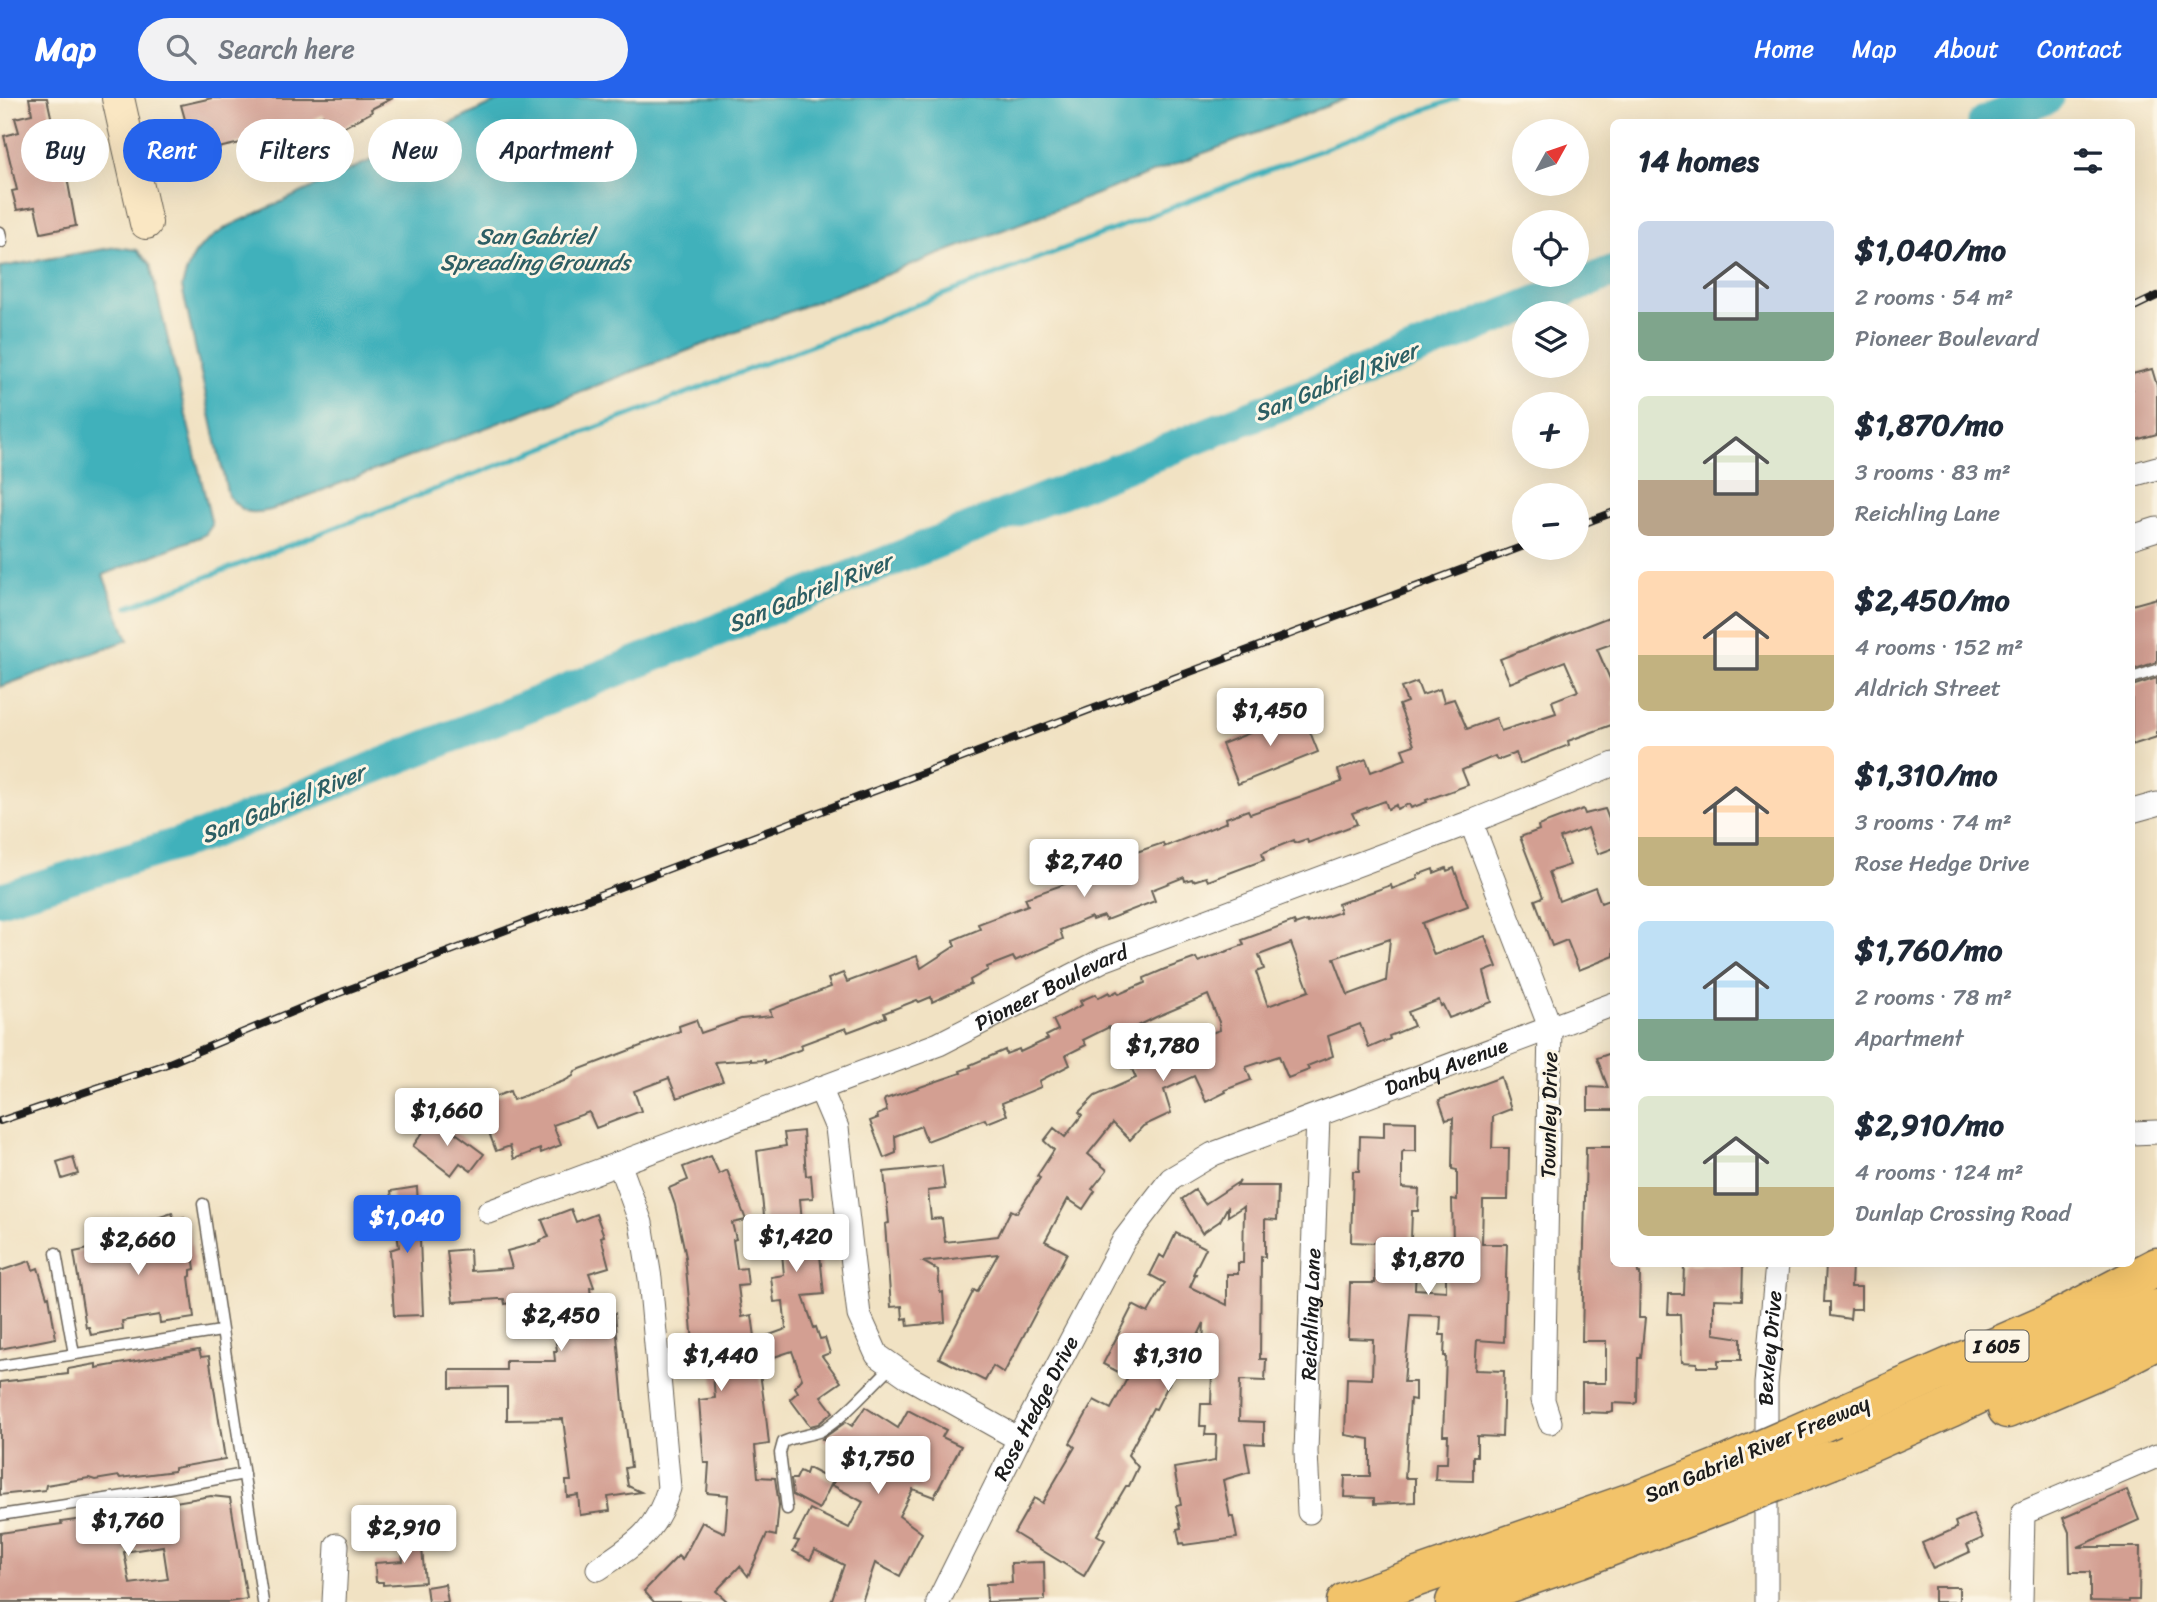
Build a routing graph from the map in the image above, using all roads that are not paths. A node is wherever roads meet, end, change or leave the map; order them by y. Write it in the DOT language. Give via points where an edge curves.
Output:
graph roads {
  1 [pos="118,98"];
  2 [pos="146,223"];
  3 [pos="2157,468"];
  4 [pos="2135,474"];
  5 [pos="2157,529"];
  6 [pos="2135,536"];
  7 [pos="2157,670"];
  8 [pos="2135,677"];
  9 [pos="1610,766"];
  10 [pos="2157,804"];
  11 [pos="2135,810"];
  12 [pos="1471,822"];
  13 [pos="1610,1005"];
  14 [pos="1550,1027"];
  15 [pos="820,1088"];
  16 [pos="1318,1116"];
  17 [pos="2157,1132"];
  18 [pos="2135,1133"];
  19 [pos="619,1163"];
  20 [pos="203,1204"];
  21 [pos="489,1212"];
  22 [pos="56,1253"];
  23 [pos="1777,1267"];
  24 [pos="2157,1267"];
  25 [pos="2157,1293"];
  26 [pos="2157,1309"];
  27 [pos="221,1331"];
  28 [pos="2157,1340"];
  29 [pos="2157,1350"];
  30 [pos="74,1354"];
  31 [pos="0,1366"];
  32 [pos="892,1366"];
  33 [pos="2107,1366"];
  34 [pos="1550,1422"];
  35 [pos="1019,1439"];
  36 [pos="1832,1452"];
  37 [pos="2157,1456"];
  38 [pos="244,1474"];
  39 [pos="1723,1497"];
  40 [pos="787,1509"];
  41 [pos="1309,1512"];
  42 [pos="0,1515"];
  43 [pos="337,1545"];
  44 [pos="598,1569"];
  45 [pos="263,1602"];
  46 [pos="334,1602"];
  47 [pos="938,1602"];
  48 [pos="1346,1602"];
  49 [pos="1455,1602"];
  50 [pos="1520,1602"];
  51 [pos="1766,1602"];
  52 [pos="2021,1602"];
  1 -- 2 [label="street"];
  3 -- 4 [label="street"];
  5 -- 6 [label="street"];
  7 -- 8 [label="lane"];
  9 -- 12 [label="street, Pioneer Boulevard"];
  10 -- 11 [label="street"];
  12 -- 14 [label="street, Townley Drive"];
  12 -- 15 [label="street, Pioneer Boulevard" via="1103,960 939,1044"];
  13 -- 14 [label="street, Danby Avenue"];
  14 -- 16 [label="street, Danby Avenue"];
  14 -- 34 [label="street, Townley Drive" via="1543,1400"];
  15 -- 19 [label="street, Pioneer Boulevard"];
  15 -- 32 [label="street" via="837,1128 859,1315 877,1356"];
  16 -- 35 [label="street, Rose Hedge Drive" via="1213,1154 1171,1179 1124,1240"];
  16 -- 41 [label="street, Reichling Lane" via="1306,1452"];
  17 -- 18 [label="street"];
  19 -- 21 [label="street, Pioneer Boulevard"];
  19 -- 44 [label="street" via="641,1223 650,1278 669,1488 662,1512 645,1535"];
  20 -- 27 [label="lane"];
  22 -- 30 [label="lane"];
  23 -- 51 [label="street, Bexley Drive" via="1766,1384"];
  24 -- 36 [label="highway, San Gabriel River Freeway / I 605" via="2050,1323"];
  25 -- 36 [label="highway"];
  26 -- 36 [label="highway" via="1950,1408"];
  27 -- 30 [label="lane"];
  27 -- 38 [label="lane"];
  28 -- 33 [label="highway, San Gabriel River Freeway / I 605"];
  29 -- 33 [label="highway"];
  30 -- 31 [label="lane"];
  32 -- 35 [label="street"];
  32 -- 40 [label="lane" via="820,1431 783,1442 780,1452"];
  33 -- 36 [label="highway, San Gabriel River Freeway / I 605"];
  35 -- 47 [label="street, Rose Hedge Drive"];
  36 -- 39 [label="highway, San Gabriel River Freeway / I 605"];
  36 -- 39 [label="highway, San Gabriel River Freeway / I 605, bridge"];
  37 -- 52 [label="street" via="2023,1513"];
  38 -- 42 [label="lane"];
  38 -- 45 [label="lane"];
  39 -- 48 [label="highway, San Gabriel River Freeway / I 605" via="1640,1499"];
  39 -- 49 [label="highway" via="1578,1559"];
  39 -- 50 [label="highway, San Gabriel River Freeway / I 605" via="1625,1569"];
  43 -- 46 [label="street"];
}
